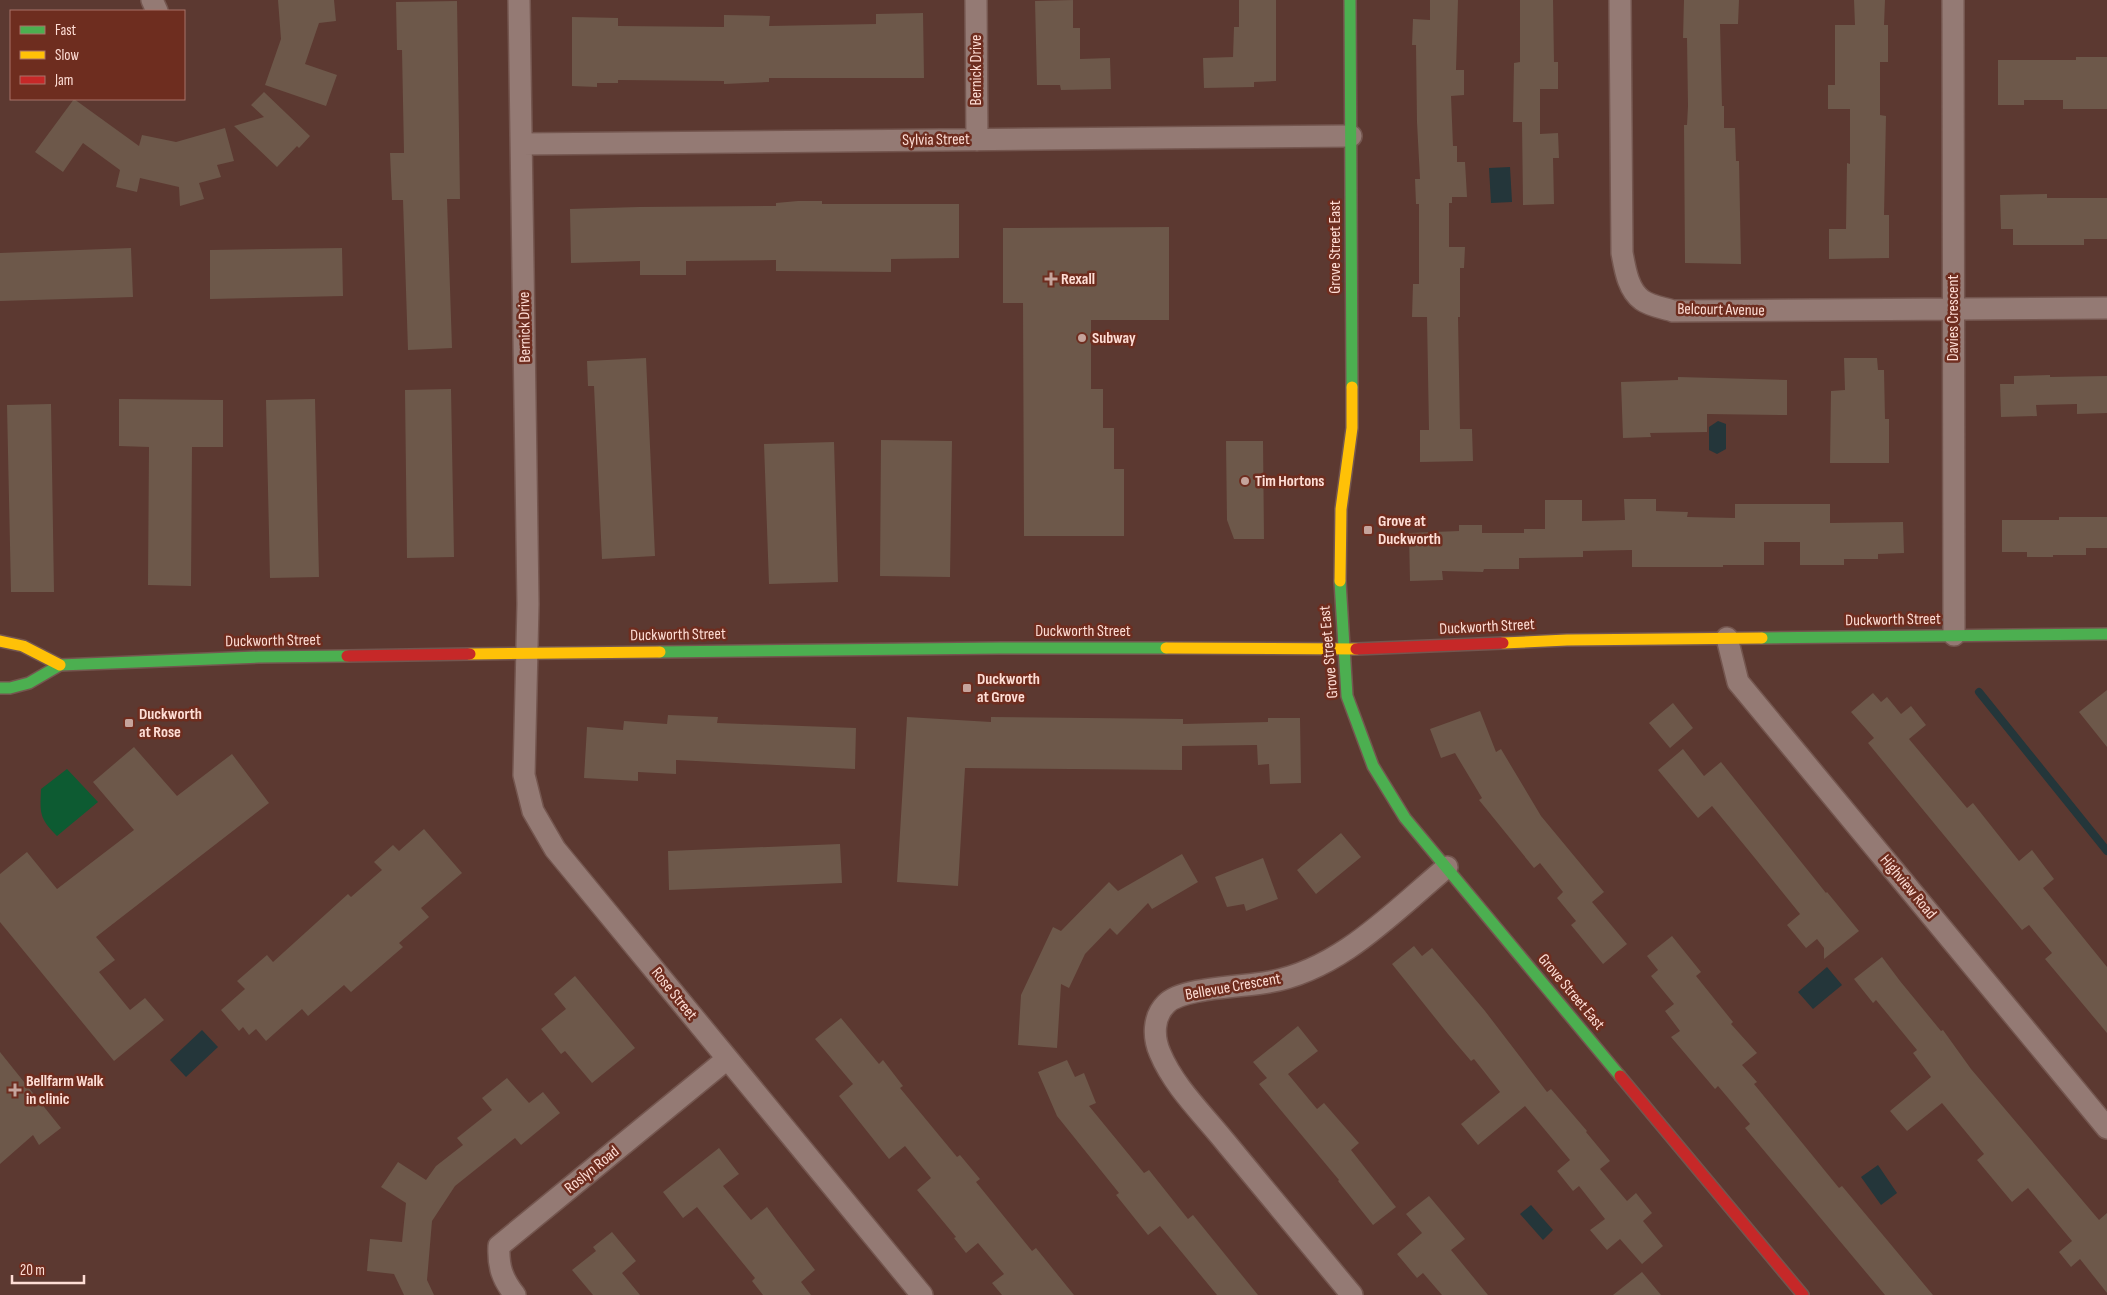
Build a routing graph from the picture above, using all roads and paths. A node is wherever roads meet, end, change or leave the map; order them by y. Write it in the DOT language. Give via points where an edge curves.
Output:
graph roads {
  1 [pos="519,0"];
  2 [pos="976,0"];
  3 [pos="1350,0"];
  4 [pos="1620,0"];
  5 [pos="1953,0"];
  6 [pos="1351,136"];
  7 [pos="976,140"];
  8 [pos="522,144"];
  9 [pos="2107,308"];
  10 [pos="1953,310"];
  11 [pos="2107,634"];
  12 [pos="1954,635"];
  13 [pos="1727,638"];
  14 [pos="0,641"];
  15 [pos="1344,648"];
  16 [pos="527,654"];
  17 [pos="60,664"];
  18 [pos="0,688"];
  19 [pos="1447,867"];
  20 [pos="727,1059"];
  21 [pos="2107,1128"];
  22 [pos="515,1295"];
  23 [pos="922,1295"];
  24 [pos="1352,1295"];
  25 [pos="1803,1295"];
  1 -- 8 [label="street, Bernick Drive"];
  2 -- 7 [label="street, Bernick Drive"];
  3 -- 6 [label="main road, Grove Street East"];
  4 -- 10 [label="street, Belcourt Avenue" via="1622,253 1626,275 1642,301 1673,311"];
  5 -- 10 [label="street, Davies Crescent"];
  6 -- 7 [label="street, Sylvia Street"];
  6 -- 15 [label="main road, Grove Street East" via="1352,428 1341,509 1340,594"];
  7 -- 8 [label="street, Sylvia Street"];
  8 -- 16 [label="street, Bernick Drive"];
  9 -- 10 [label="street, Belcourt Avenue"];
  10 -- 12 [label="street, Davies Crescent"];
  11 -- 12 [label="main road, Duckworth Street"];
  12 -- 13 [label="main road, Duckworth Street"];
  13 -- 15 [label="main road, Duckworth Street"];
  13 -- 21 [label="street, Highview Road" via="1738,682"];
  14 -- 17 [label="main road, Duckworth Street" via="29,648"];
  15 -- 16 [label="main road, Duckworth Street" via="991,648"];
  15 -- 19 [label="main road, Grove Street East" via="1347,696 1373,766 1405,818"];
  16 -- 17 [label="main road, Duckworth Street" via="260,657"];
  16 -- 20 [label="street, Rose Street" via="524,775 533,811 555,849"];
  17 -- 18 [label="main road, Duckworth Street" via="29,683"];
  19 -- 24 [label="street, Bellevue Crescent" via="1352,947 1326,962 1300,974 1270,982 1181,996 1167,1003 1158,1015 1154,1033 1160,1052 1184,1092"];
  19 -- 25 [label="main road, Grove Street East"];
  20 -- 22 [label="street, Roslyn Road" via="498,1246 498,1264 505,1283"];
  20 -- 23 [label="street, Rose Street"];
}
